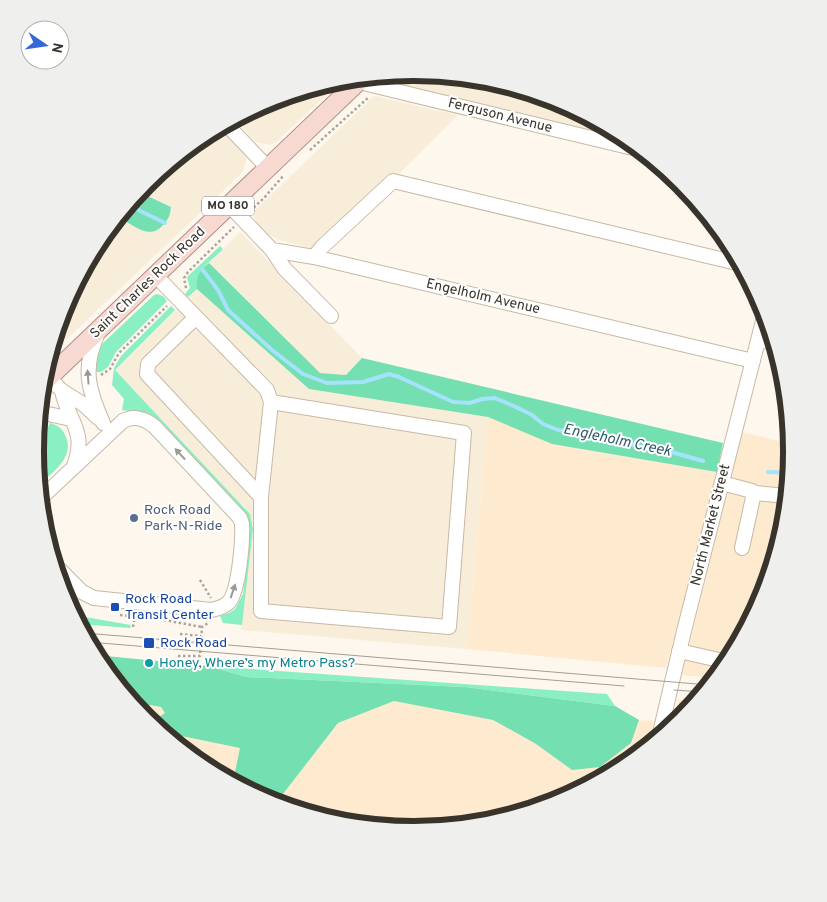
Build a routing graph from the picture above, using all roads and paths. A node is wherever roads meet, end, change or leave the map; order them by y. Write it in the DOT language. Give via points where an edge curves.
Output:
graph roads {
  1 [pos="370,84"];
  2 [pos="355,86"];
  3 [pos="379,87"];
  4 [pos="231,130"];
  5 [pos="621,145"];
  6 [pos="307,152"];
  7 [pos="268,168"];
  8 [pos="285,174"];
  9 [pos="229,205"];
  10 [pos="252,209"];
  11 [pos="235,227"];
  12 [pos="272,250"];
  13 [pos="314,257"];
  14 [pos="731,262"];
  15 [pos="156,276"];
  16 [pos="182,291"];
  17 [pos="169,304"];
  18 [pos="331,316"];
  19 [pos="196,317"];
  20 [pos="762,327"];
  21 [pos="98,331"];
  22 [pos="759,340"];
  23 [pos="767,342"];
  24 [pos="753,361"];
  25 [pos="53,371"];
  26 [pos="93,375"];
  27 [pos="50,382"];
  28 [pos="62,391"];
  29 [pos="271,402"];
  30 [pos="46,416"];
  31 [pos="71,419"];
  32 [pos="107,427"];
  33 [pos="73,468"];
  34 [pos="722,483"];
  35 [pos="46,493"];
  36 [pos="754,493"];
  37 [pos="780,495"];
  38 [pos="261,498"];
  39 [pos="742,548"];
  40 [pos="65,575"];
  41 [pos="200,580"];
  42 [pos="212,599"];
  43 [pos="135,617"];
  44 [pos="210,618"];
  45 [pos="133,627"];
  46 [pos="180,634"];
  47 [pos="201,636"];
  48 [pos="679,651"];
  49 [pos="178,656"];
  50 [pos="718,660"];
  51 [pos="661,725"];
  1 -- 3 [label="street, Ferguson Avenue"];
  2 -- 7 [label="main road, Saint Charles Rock Road / MO 180"];
  3 -- 5 [label="street, Ferguson Avenue"];
  3 -- 6 [label="path"];
  4 -- 7 [label="street"];
  7 -- 9 [label="main road, Saint Charles Rock Road / MO 180"];
  8 -- 10 [label="path"];
  9 -- 12 [label="street"];
  9 -- 15 [label="main road, Saint Charles Rock Road / MO 180"];
  11 -- 16 [label="path" via="188,272"];
  12 -- 13 [label="street, Engelholm Avenue"];
  12 -- 18 [label="street" via="284,268"];
  13 -- 14 [label="street" via="392,182"];
  13 -- 24 [label="street, Engelholm Avenue"];
  15 -- 19 [label="street"];
  15 -- 21 [label="main road, Saint Charles Rock Road / MO 180"];
  17 -- 26 [label="path" via="119,353 110,369 101,375"];
  19 -- 29 [label="street" via="267,390"];
  19 -- 38 [label="street" via="148,364 147,374"];
  20 -- 22 [label="street, North Market Street"];
  21 -- 25 [label="main road, Saint Charles Rock Road / MO 180"];
  32 -- 21 [label="street, one-way" via="87,377 90,353"];
  22 -- 23 [label="street"];
  22 -- 24 [label="street, North Market Street"];
  24 -- 34 [label="street, North Market Street"];
  27 -- 28 [label="street"];
  28 -- 31 [label="street"];
  28 -- 32 [label="street" via="83,404"];
  29 -- 38 [label="street"];
  29 -- 38 [label="street" via="464,433 449,627 261,611"];
  30 -- 31 [label="street"];
  31 -- 33 [label="street" via="79,439"];
  32 -- 33 [label="street"];
  40 -- 32 [label="street, one-way" via="82,592 94,598 211,610 228,604 236,587 243,532 240,518 150,423 129,418"];
  33 -- 35 [label="street"];
  34 -- 36 [label="street"];
  34 -- 48 [label="street, North Market Street"];
  36 -- 37 [label="street"];
  36 -- 39 [label="street"];
  41 -- 42 [label="path"];
  43 -- 45 [label="path"];
  44 -- 47 [label="path" via="202,627"];
  46 -- 47 [label="path"];
  47 -- 49 [label="path" via="198,657"];
  48 -- 50 [label="street"];
  48 -- 51 [label="street, North Market Street"];
}
